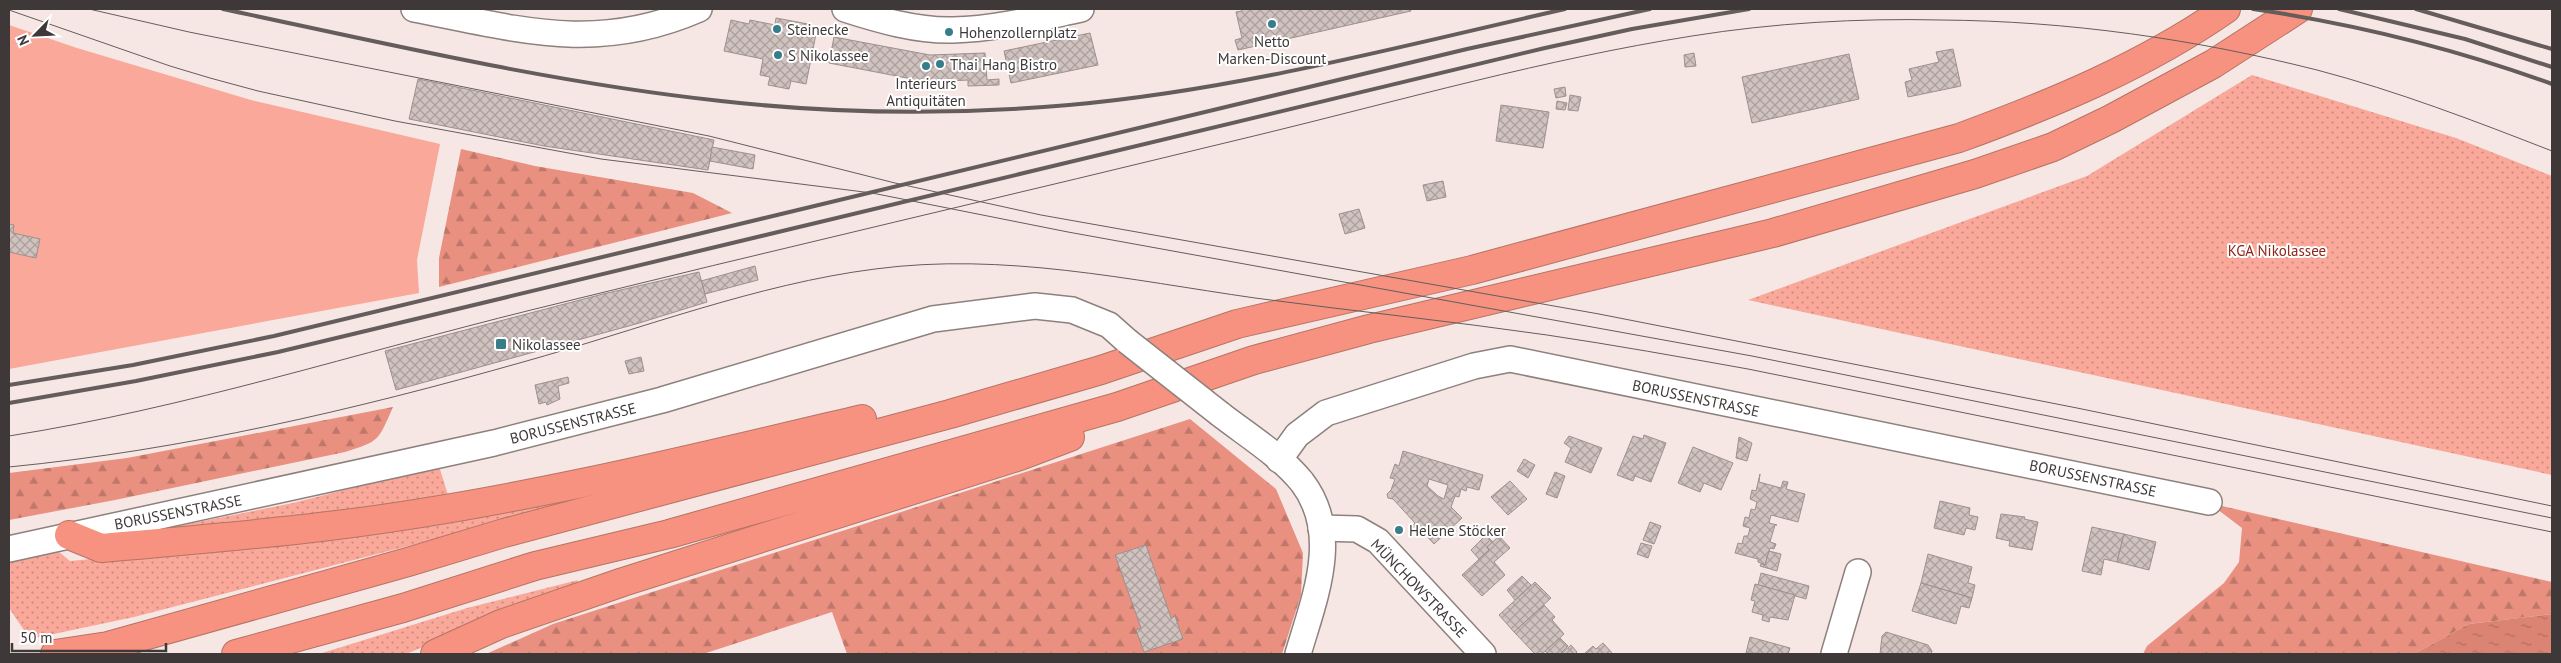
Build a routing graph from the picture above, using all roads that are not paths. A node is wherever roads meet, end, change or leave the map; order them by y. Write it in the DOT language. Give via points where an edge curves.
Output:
graph roads {
  1 [pos="414,9"];
  2 [pos="698,9"];
  3 [pos="844,9"];
  4 [pos="1081,9"];
  5 [pos="2226,9"];
  6 [pos="2298,9"];
  7 [pos="1117,407"];
  8 [pos="950,414"];
  9 [pos="1279,460"];
  10 [pos="2209,502"];
  11 [pos="1321,528"];
  12 [pos="69,534"];
  13 [pos="9,549"];
  14 [pos="1858,572"];
  15 [pos="55,654"];
  16 [pos="236,654"];
  17 [pos="435,654"];
  18 [pos="1298,654"];
  19 [pos="1483,654"];
  20 [pos="1834,654"];
  1 -- 2 [label="street" via="522,31 587,36 646,26"];
  3 -- 4 [label="street" via="919,28 952,30 983,28"];
  5 -- 8 [label="highway" via="2089,87 1959,138 1472,270 1237,324 1101,370"];
  6 -- 7 [label="highway" via="2227,56 2112,119 2053,147 1975,174 1773,233 1254,360"];
  7 -- 16 [label="highway" via="669,534 535,566 403,608"];
  7 -- 17 [label="highway" via="1090,429 1020,456 623,582 501,624"];
  8 -- 12 [label="highway" via="885,414 641,472 337,525 101,548"];
  8 -- 15 [label="highway" via="504,533 108,646"];
  9 -- 10 [label="street, BORUSSENSTRASSE" via="1298,435 1326,412 1474,366 1510,359"];
  9 -- 11 [label="street" via="1302,483"];
  9 -- 12 [label="street, BORUSSENSTRASSE, bridge" via="1109,325 1072,310 1035,306 933,319 662,400 494,443 171,515"];
  11 -- 18 [label="street" via="1322,564"];
  11 -- 19 [label="street, MÜNCHOWSTRASSE" via="1356,529 1378,540"];
  12 -- 13 [label="street, BORUSSENSTRASSE"];
  14 -- 20 [label="street"];
}
